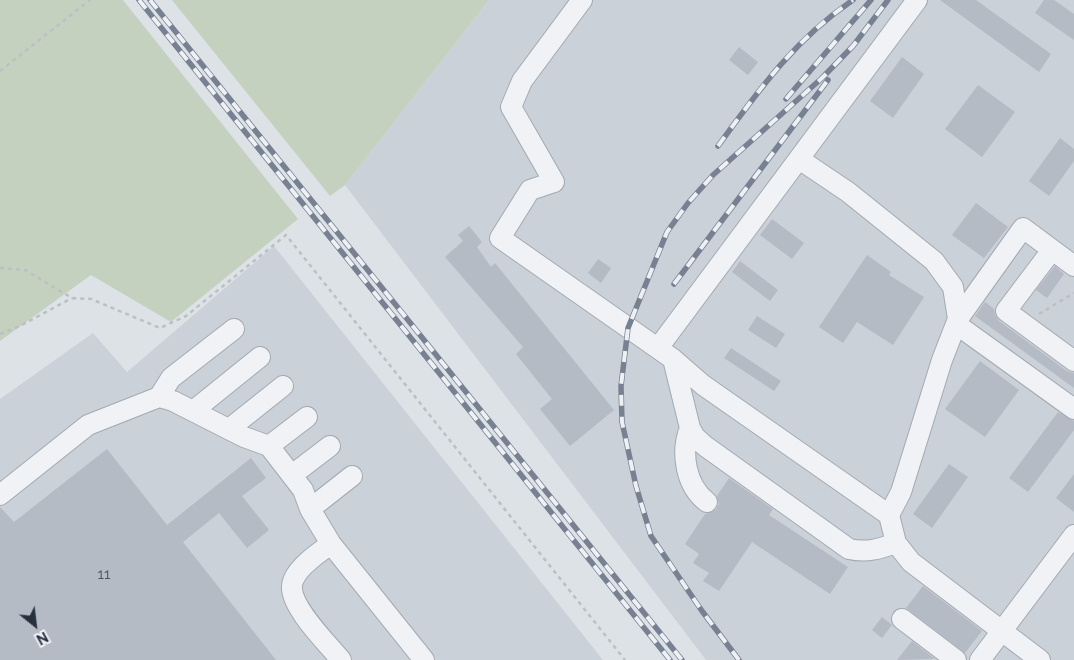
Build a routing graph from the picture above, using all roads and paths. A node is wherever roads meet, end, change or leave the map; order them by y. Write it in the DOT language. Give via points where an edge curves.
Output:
graph roads {
  1 [pos="90,0"];
  2 [pos="582,0"];
  3 [pos="917,0"];
  4 [pos="0,71"];
  5 [pos="799,159"];
  6 [pos="1052,250"];
  7 [pos="1074,266"];
  8 [pos="0,268"];
  9 [pos="1074,292"];
  10 [pos="72,298"];
  11 [pos="957,322"];
  12 [pos="1023,324"];
  13 [pos="234,329"];
  14 [pos="0,334"];
  15 [pos="665,354"];
  16 [pos="260,357"];
  17 [pos="1074,361"];
  18 [pos="283,386"];
  19 [pos="159,397"];
  20 [pos="1074,409"];
  21 [pos="193,411"];
  22 [pos="307,417"];
  23 [pos="690,428"];
  24 [pos="229,429"];
  25 [pos="269,446"];
  26 [pos="330,446"];
  27 [pos="292,475"];
  28 [pos="352,476"];
  29 [pos="0,495"];
  30 [pos="708,502"];
  31 [pos="310,509"];
  32 [pos="889,515"];
  33 [pos="1074,535"];
  34 [pos="896,542"];
  35 [pos="331,544"];
  36 [pos="902,619"];
  37 [pos="1002,632"];
  38 [pos="341,660"];
  39 [pos="424,660"];
  40 [pos="625,660"];
  41 [pos="956,660"];
  42 [pos="980,660"];
  43 [pos="1040,660"];
  1 -- 4 [label="path"];
  2 -- 15 [label="lane" via="522,80 511,106 554,182 530,190 500,238"];
  3 -- 5 [label="lane"];
  5 -- 11 [label="lane" via="848,192 934,262 953,287"];
  5 -- 15 [label="lane"];
  6 -- 7 [label="lane"];
  6 -- 11 [label="lane" via="1023,228"];
  6 -- 12 [label="lane" via="1006,311"];
  8 -- 10 [label="path" via="25,270"];
  9 -- 12 [label="path"];
  10 -- 14 [label="path"];
  10 -- 40 [label="path" via="91,299 160,328 186,316 286,235"];
  11 -- 20 [label="lane"];
  11 -- 32 [label="lane" via="901,492"];
  12 -- 17 [label="lane"];
  13 -- 19 [label="lane" via="171,378"];
  15 -- 23 [label="lane"];
  15 -- 32 [label="lane" via="703,385"];
  16 -- 21 [label="lane"];
  18 -- 24 [label="lane"];
  19 -- 21 [label="lane" via="173,400"];
  19 -- 29 [label="lane" via="88,424"];
  21 -- 24 [label="lane"];
  22 -- 25 [label="lane"];
  23 -- 30 [label="lane" via="686,437 687,472 698,495"];
  23 -- 34 [label="lane" via="705,446 849,549 861,552 875,550"];
  24 -- 25 [label="lane"];
  25 -- 27 [label="lane"];
  26 -- 27 [label="lane"];
  27 -- 31 [label="lane" via="303,490"];
  28 -- 31 [label="lane"];
  31 -- 35 [label="lane"];
  32 -- 34 [label="lane"];
  33 -- 37 [label="lane"];
  34 -- 37 [label="lane" via="911,562"];
  35 -- 38 [label="lane" via="301,570 292,584 293,598"];
  35 -- 39 [label="lane"];
  36 -- 41 [label="lane"];
  37 -- 42 [label="lane"];
  37 -- 43 [label="lane"];
}
